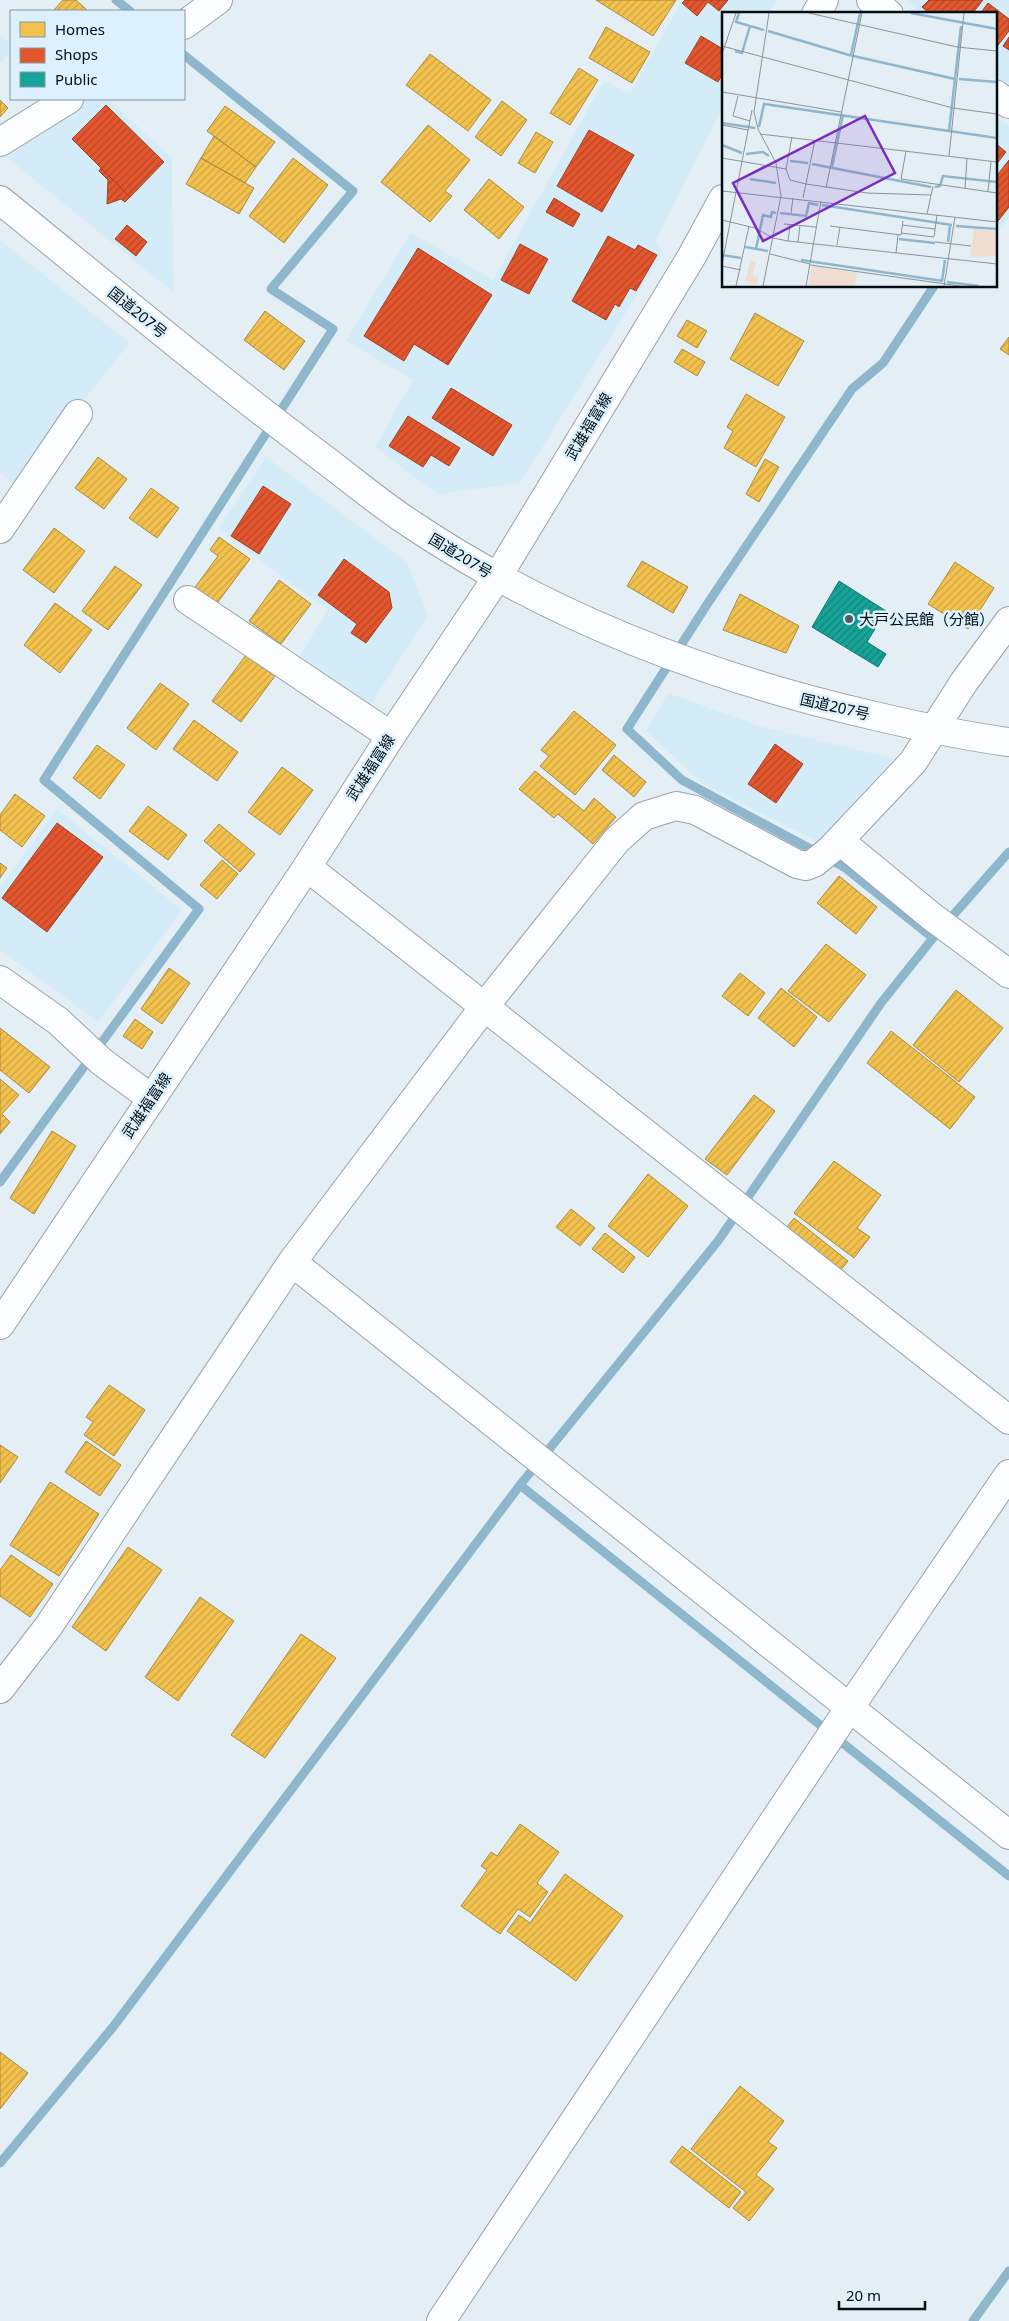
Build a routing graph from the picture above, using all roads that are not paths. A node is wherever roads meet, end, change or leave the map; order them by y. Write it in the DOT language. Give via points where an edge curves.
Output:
graph roads {
  1 [pos="218,0"];
  2 [pos="824,0"];
  3 [pos="871,0"];
  4 [pos="817,12"];
  5 [pos="886,12"];
  6 [pos="185,24"];
  7 [pos="996,95"];
  8 [pos="67,100"];
  9 [pos="1009,104"];
  10 [pos="0,142"];
  11 [pos="0,200"];
  12 [pos="722,201"];
  13 [pos="78,414"];
  14 [pos="12,491"];
  15 [pos="0,529"];
  16 [pos="498,576"];
  17 [pos="188,600"];
  18 [pos="1009,621"];
  19 [pos="935,730"];
  20 [pos="391,736"];
  21 [pos="1009,742"];
  22 [pos="828,851"];
  23 [pos="307,867"];
  24 [pos="1009,974"];
  25 [pos="0,980"];
  26 [pos="484,1007"];
  27 [pos="150,1098"];
  28 [pos="292,1262"];
  29 [pos="0,1325"];
  30 [pos="1009,1420"];
  31 [pos="1009,1474"];
  32 [pos="0,1689"];
  33 [pos="838,1725"];
  34 [pos="1009,1835"];
  35 [pos="441,2321"];
  1 -- 6 [label="main road"];
  2 -- 4 [label="main road"];
  3 -- 5 [label="main road"];
  7 -- 9 [label="main road"];
  8 -- 10 [label="main road"];
  11 -- 16 [label="main road, 国道207号" via="264,414 413,526"];
  12 -- 16 [label="main road, 武雄福富線" via="692,256"];
  13 -- 14 [label="main road"];
  14 -- 15 [label="main road"];
  16 -- 19 [label="main road, 国道207号" via="597,626 660,652 799,698"];
  16 -- 20 [label="main road, 武雄福富線"];
  17 -- 20 [label="main road"];
  18 -- 19 [label="main road" via="964,682"];
  19 -- 21 [label="main road, 国道207号"];
  19 -- 22 [label="main road" via="913,762"];
  20 -- 23 [label="main road, 武雄福富線"];
  22 -- 24 [label="main road" via="931,916"];
  22 -- 26 [label="main road" via="806,866 696,810 676,806 644,816 617,840"];
  23 -- 26 [label="main road"];
  23 -- 27 [label="main road, 武雄福富線"];
  25 -- 27 [label="main road" via="58,1021"];
  26 -- 28 [label="main road"];
  26 -- 30 [label="main road"];
  27 -- 29 [label="main road, 武雄福富線"];
  28 -- 32 [label="main road" via="59,1611"];
  28 -- 33 [label="main road" via="560,1474"];
  31 -- 33 [label="main road"];
  33 -- 34 [label="main road"];
  33 -- 35 [label="main road"];
}
